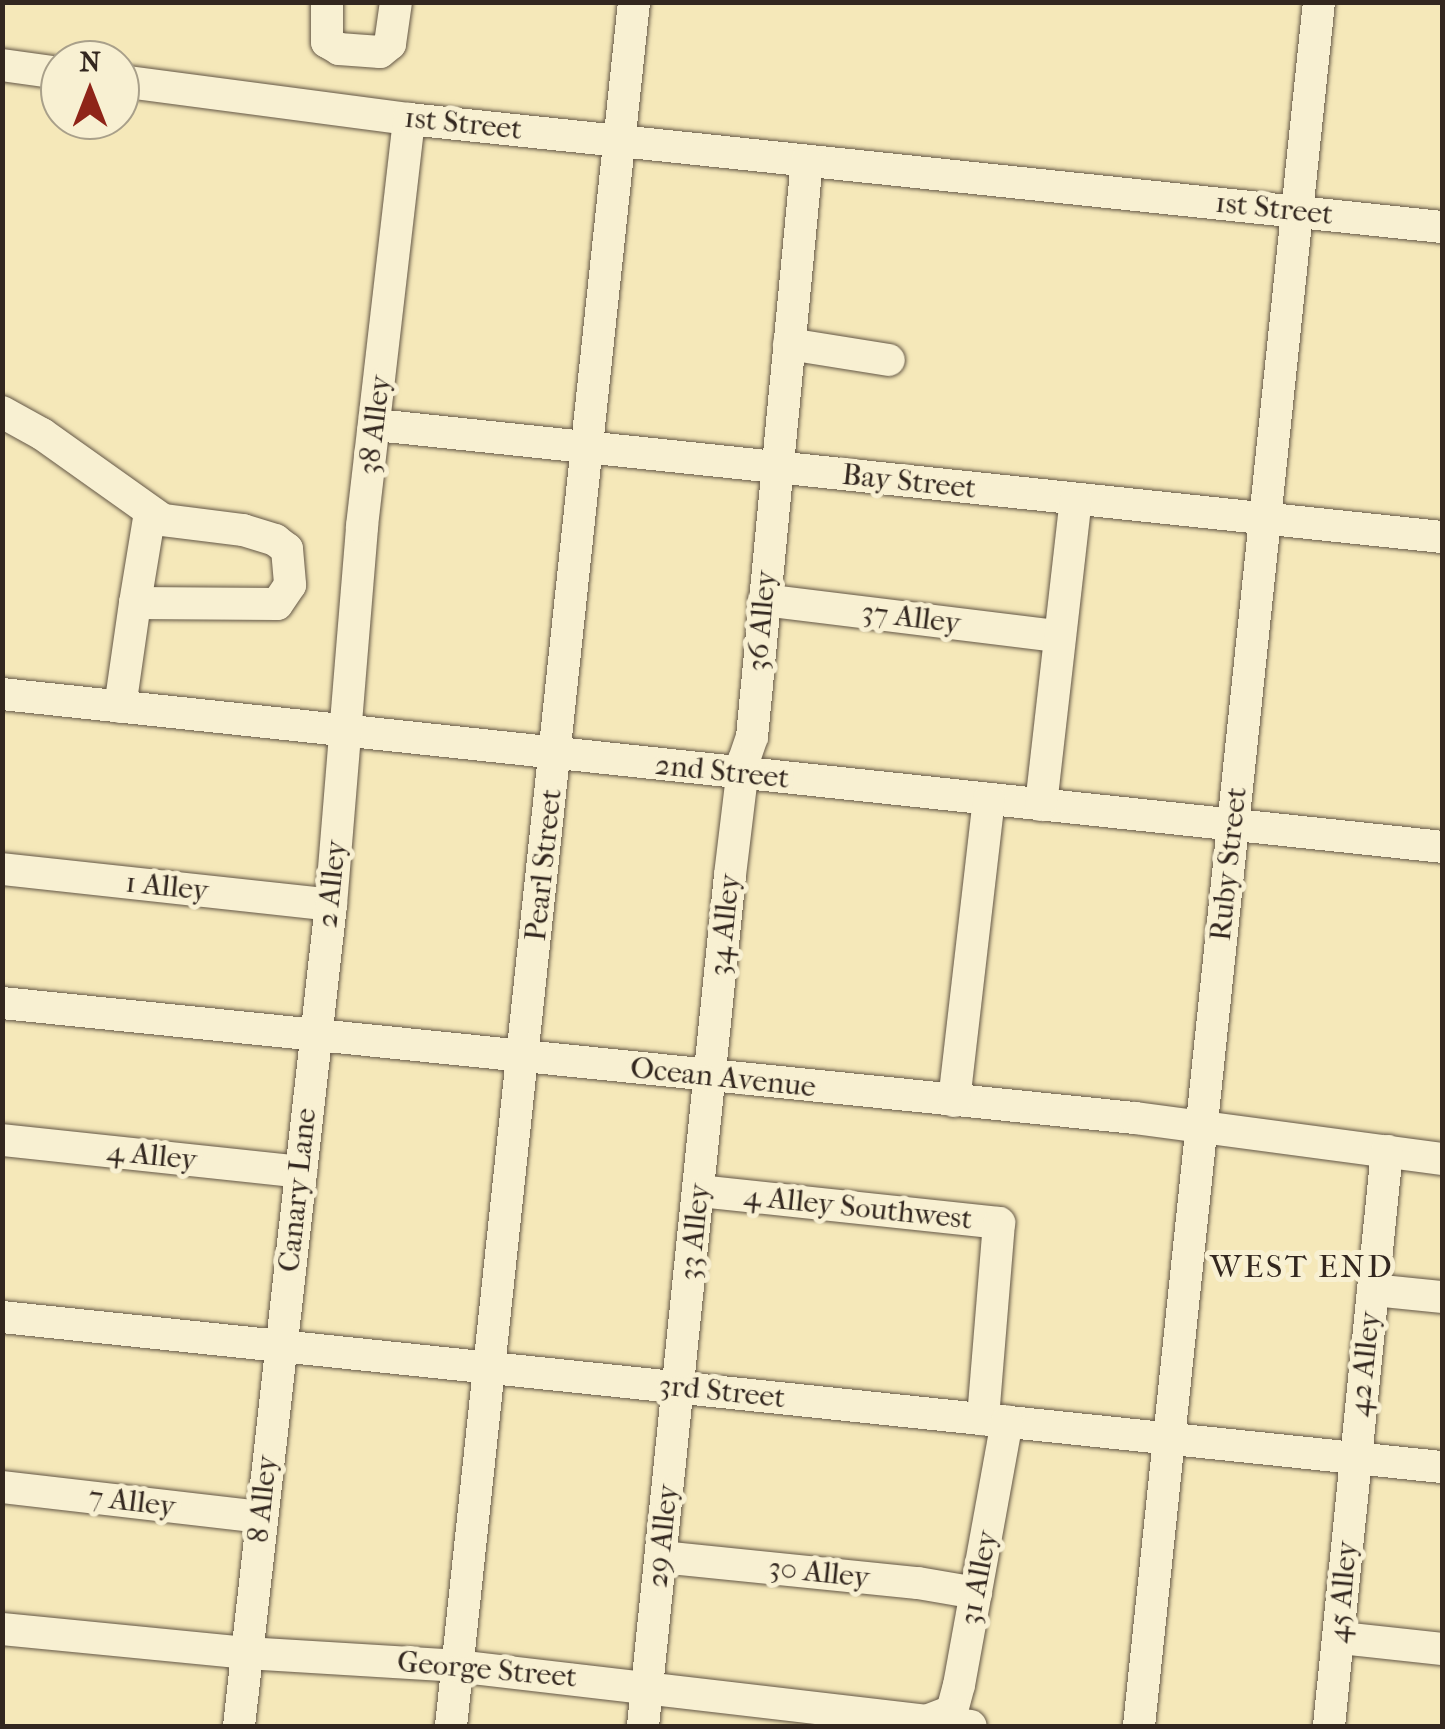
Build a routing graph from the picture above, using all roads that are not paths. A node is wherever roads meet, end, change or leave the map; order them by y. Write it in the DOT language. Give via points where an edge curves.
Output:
graph roads {
  1 [pos="327,2"];
  2 [pos="396,2"];
  3 [pos="634,2"];
  4 [pos="1319,2"];
  5 [pos="2,65"];
  6 [pos="40,70"];
  7 [pos="140,83"];
  8 [pos="408,119"];
  9 [pos="620,140"];
  10 [pos="807,160"];
  11 [pos="1298,212"];
  12 [pos="1442,227"];
  13 [pos="789,344"];
  14 [pos="889,360"];
  15 [pos="2,412"];
  16 [pos="376,425"];
  17 [pos="587,448"];
  18 [pos="775,468"];
  19 [pos="1076,499"];
  20 [pos="150,512"];
  21 [pos="1266,522"];
  22 [pos="1442,538"];
  23 [pos="764,600"];
  24 [pos="135,603"];
  25 [pos="1058,636"];
  26 [pos="2,694"];
  27 [pos="120,707"];
  28 [pos="346,732"];
  29 [pos="556,754"];
  30 [pos="742,774"];
  31 [pos="988,799"];
  32 [pos="1041,805"];
  33 [pos="1233,826"];
  34 [pos="1442,847"];
  35 [pos="2,869"];
  36 [pos="331,905"];
  37 [pos="2,1003"];
  38 [pos="314,1035"];
  39 [pos="522,1057"];
  40 [pos="709,1076"];
  41 [pos="954,1100"];
  42 [pos="1199,1128"];
  43 [pos="2,1140"];
  44 [pos="1386,1151"];
  45 [pos="1442,1159"];
  46 [pos="300,1172"];
  47 [pos="700,1192"];
  48 [pos="1373,1290"];
  49 [pos="1442,1297"];
  50 [pos="2,1316"];
  51 [pos="280,1345"];
  52 [pos="492,1368"];
  53 [pos="678,1388"];
  54 [pos="995,1420"];
  55 [pos="1170,1438"];
  56 [pos="1354,1458"];
  57 [pos="1442,1467"];
  58 [pos="2,1487"];
  59 [pos="261,1517"];
  60 [pos="661,1556"];
  61 [pos="976,1593"];
  62 [pos="2,1628"];
  63 [pos="1341,1638"];
  64 [pos="1442,1648"];
  65 [pos="246,1652"];
  66 [pos="456,1666"];
  67 [pos="648,1685"];
  68 [pos="929,1720"];
  69 [pos="239,1726"];
  70 [pos="451,1726"];
  71 [pos="644,1726"];
  72 [pos="971,1726"];
  73 [pos="1139,1726"];
  74 [pos="1329,1726"];
  1 -- 2 [label="street" via="327,42 380,52 390,44"];
  3 -- 9 [label="street, Pearl Street"];
  4 -- 11 [label="street, Ruby Street"];
  5 -- 6 [label="street"];
  7 -- 8 [label="street, 1st Street"];
  8 -- 9 [label="street, 1st Street"];
  8 -- 16 [label="street, 38 Alley"];
  9 -- 10 [label="street, 1st Street"];
  9 -- 17 [label="street, Pearl Street"];
  10 -- 11 [label="street, 1st Street"];
  10 -- 13 [label="street"];
  11 -- 12 [label="street, 1st Street"];
  11 -- 21 [label="street, Ruby Street"];
  13 -- 14 [label="street"];
  13 -- 18 [label="street, 36 Alley"];
  15 -- 20 [label="street"];
  16 -- 17 [label="street, Bay Street"];
  16 -- 28 [label="street, 38 Alley"];
  17 -- 18 [label="street, Bay Street"];
  17 -- 29 [label="street, Pearl Street"];
  18 -- 19 [label="street, Bay Street"];
  18 -- 23 [label="street, 36 Alley"];
  19 -- 21 [label="street, Bay Street"];
  19 -- 25 [label="street"];
  20 -- 24 [label="street"];
  20 -- 24 [label="street" via="276,540 287,549 290,585 278,604"];
  21 -- 22 [label="street, Bay Street"];
  21 -- 33 [label="street, Ruby Street"];
  23 -- 25 [label="street, 37 Alley"];
  23 -- 30 [label="street, 36 Alley" via="752,737"];
  24 -- 27 [label="street"];
  25 -- 32 [label="street"];
  26 -- 27 [label="street, 2nd Street"];
  27 -- 28 [label="street, 2nd Street"];
  28 -- 29 [label="street, 2nd Street"];
  28 -- 36 [label="street, 2 Alley"];
  29 -- 30 [label="street, 2nd Street"];
  29 -- 39 [label="street, Pearl Street"];
  30 -- 31 [label="street, 2nd Street"];
  30 -- 40 [label="street, 34 Alley"];
  31 -- 32 [label="street, 2nd Street"];
  31 -- 41 [label="street"];
  32 -- 33 [label="street, 2nd Street"];
  33 -- 34 [label="street, 2nd Street"];
  33 -- 42 [label="street, Ruby Street"];
  35 -- 36 [label="street, 1 Alley"];
  36 -- 38 [label="street, 2 Alley"];
  37 -- 38 [label="street, Ocean Avenue"];
  38 -- 39 [label="street, Ocean Avenue"];
  38 -- 46 [label="street, Canary Lane"];
  39 -- 40 [label="street, Ocean Avenue"];
  39 -- 52 [label="street, Pearl Street"];
  40 -- 41 [label="street, Ocean Avenue"];
  40 -- 47 [label="street, 33 Alley"];
  41 -- 42 [label="street, Ocean Avenue"];
  42 -- 44 [label="street, Ocean Avenue"];
  42 -- 55 [label="street, Ruby Street"];
  43 -- 46 [label="street, 4 Alley"];
  44 -- 45 [label="street, Ocean Avenue"];
  44 -- 48 [label="street, 42 Alley"];
  46 -- 51 [label="street, Canary Lane"];
  47 -- 53 [label="street, 33 Alley"];
  47 -- 54 [label="street, 4 Alley Southwest" via="999,1222"];
  48 -- 49 [label="street"];
  48 -- 56 [label="street, 42 Alley"];
  50 -- 51 [label="street, 3rd Street"];
  51 -- 52 [label="street, 3rd Street"];
  51 -- 59 [label="street, 8 Alley"];
  52 -- 53 [label="street, 3rd Street"];
  52 -- 66 [label="street, Pearl Street"];
  53 -- 54 [label="street, 3rd Street"];
  53 -- 60 [label="street, 29 Alley"];
  54 -- 55 [label="street, 3rd Street"];
  54 -- 61 [label="street, 31 Alley"];
  55 -- 56 [label="street, 3rd Street"];
  55 -- 73 [label="street, Ruby Street"];
  56 -- 57 [label="street, 3rd Street"];
  56 -- 63 [label="street, 45 Alley"];
  58 -- 59 [label="street, 7 Alley"];
  59 -- 65 [label="street, 8 Alley"];
  60 -- 61 [label="street, 30 Alley"];
  60 -- 67 [label="street, 29 Alley"];
  61 -- 68 [label="street, 31 Alley" via="952,1711"];
  62 -- 65 [label="street, George Street"];
  63 -- 64 [label="street"];
  63 -- 74 [label="street, 45 Alley"];
  65 -- 66 [label="street, George Street"];
  65 -- 69 [label="street, 8 Alley"];
  66 -- 67 [label="street, George Street"];
  66 -- 70 [label="street, Pearl Street"];
  67 -- 68 [label="street, George Street"];
  67 -- 71 [label="street, 29 Alley"];
  68 -- 72 [label="street, George Street"];
}
